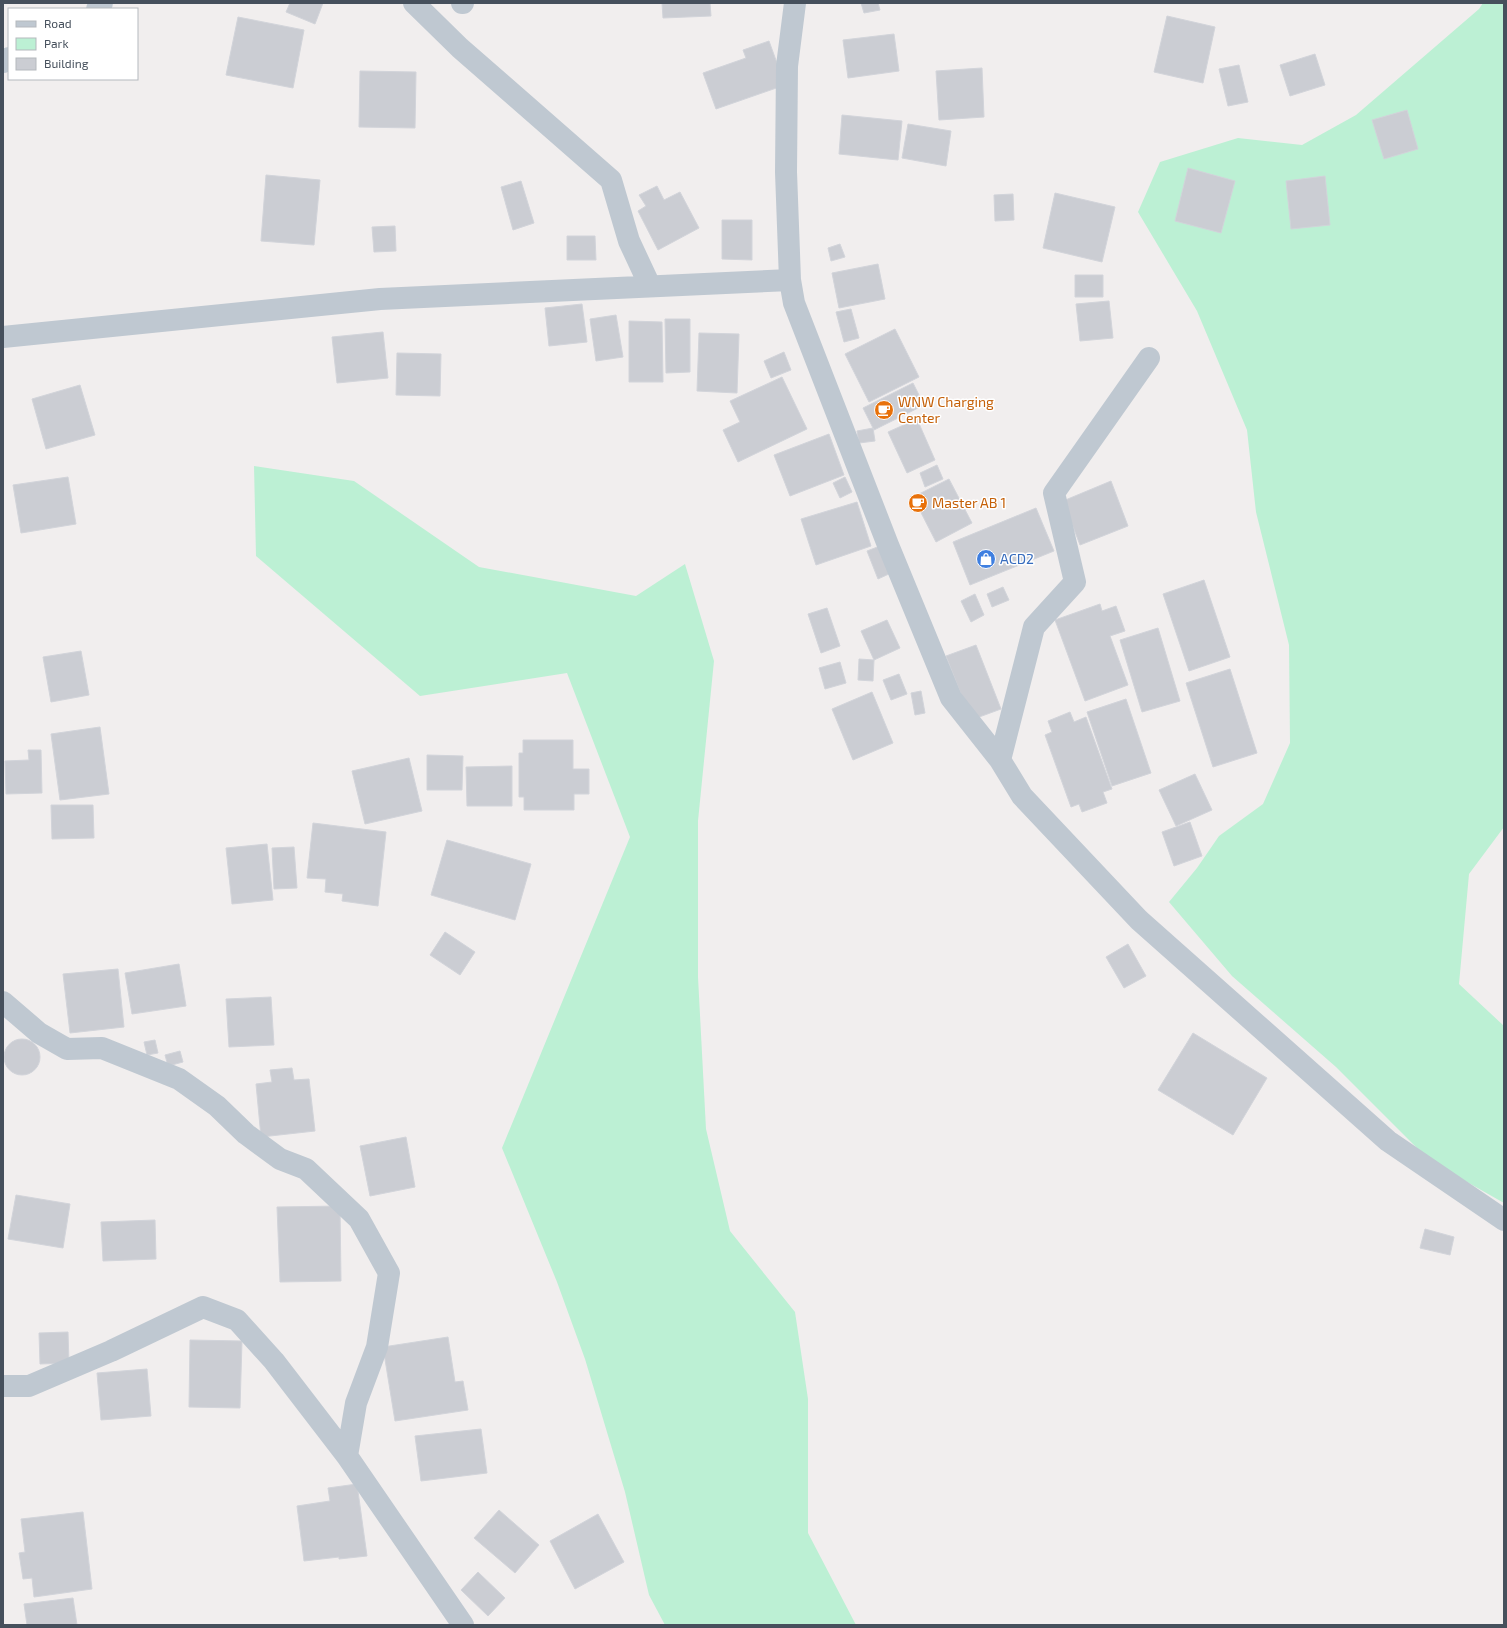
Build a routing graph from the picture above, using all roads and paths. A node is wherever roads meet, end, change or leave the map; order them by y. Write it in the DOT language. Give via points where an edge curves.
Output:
graph roads {
  1 [pos="414,3"];
  2 [pos="795,3"];
  3 [pos="790,280"];
  4 [pos="650,286"];
  5 [pos="3,336"];
  6 [pos="1149,358"];
  7 [pos="1000,760"];
  8 [pos="3,1002"];
  9 [pos="1504,1220"];
  10 [pos="3,1386"];
  11 [pos="347,1456"];
  12 [pos="463,1625"];
  1 -- 4 [label="street" via="460,48 611,180 629,241"];
  2 -- 3 [label="street" via="787,66 786,172"];
  3 -- 4 [label="street"];
  3 -- 7 [label="street" via="794,303 888,545 951,698"];
  4 -- 5 [label="street" via="380,299"];
  6 -- 7 [label="street" via="1054,494 1075,582 1034,627"];
  7 -- 9 [label="street" via="1022,796 1139,920 1388,1141"];
  8 -- 11 [label="street" via="39,1033 67,1049 102,1048 179,1079 217,1106 246,1134 280,1159 306,1169 359,1219 389,1273 377,1347 356,1403"];
  10 -- 11 [label="street" via="29,1386 111,1351 203,1307 237,1320 274,1361"];
  11 -- 12 [label="street"];
}
